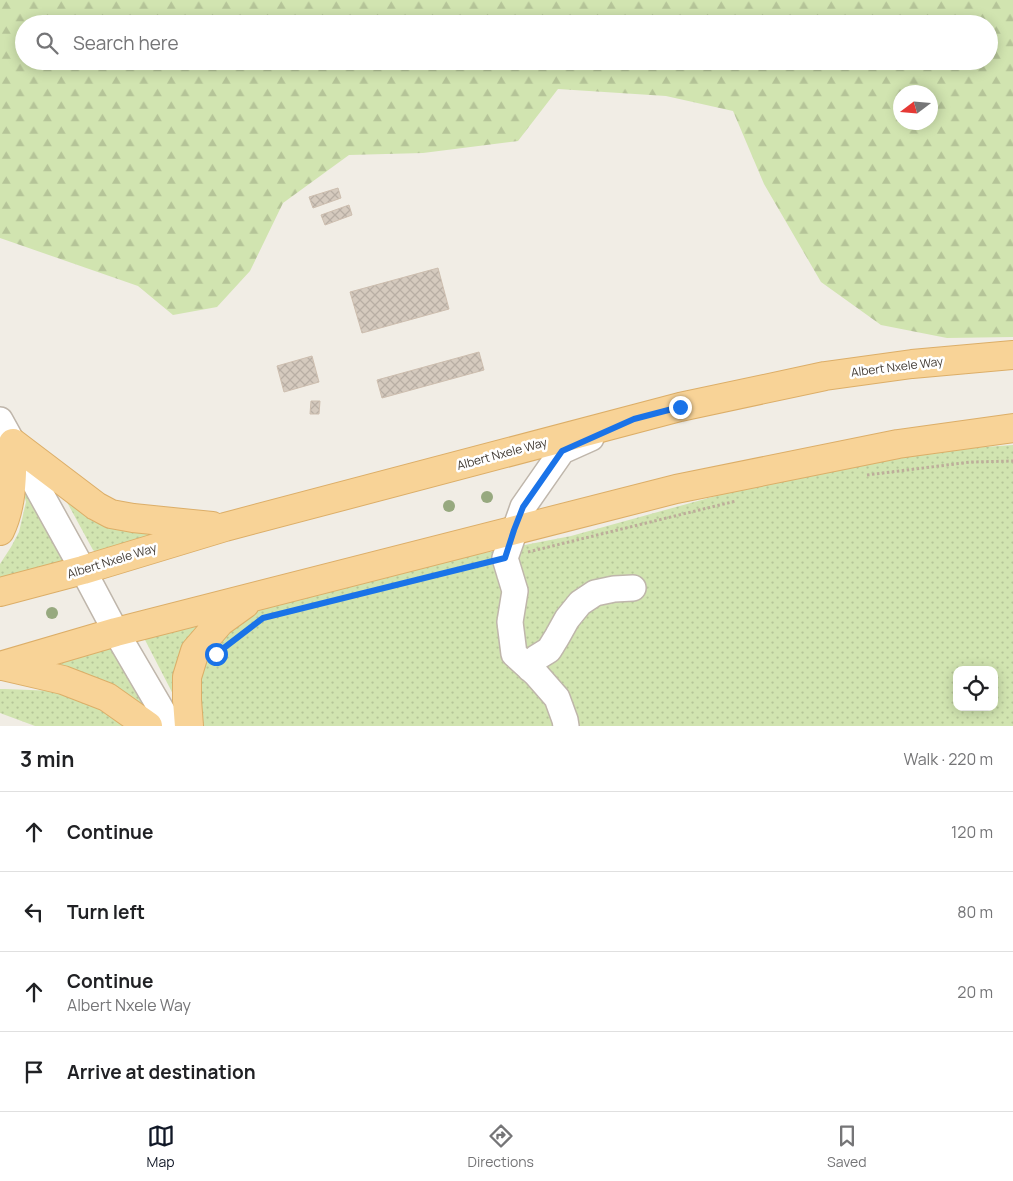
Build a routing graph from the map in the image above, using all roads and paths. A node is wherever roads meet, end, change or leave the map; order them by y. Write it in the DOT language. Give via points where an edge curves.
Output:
graph roads {
  1 [pos="1013,355"];
  2 [pos="634,419"];
  3 [pos="1013,428"];
  4 [pos="6,432"];
  5 [pos="1013,461"];
  6 [pos="859,476"];
  7 [pos="745,499"];
  8 [pos="225,527"];
  9 [pos="514,530"];
  10 [pos="0,531"];
  11 [pos="505,558"];
  12 [pos="83,570"];
  13 [pos="418,580"];
  14 [pos="633,588"];
  15 [pos="0,592"];
  16 [pos="256,596"];
  17 [pos="116,632"];
  18 [pos="1,666"];
  19 [pos="530,669"];
  20 [pos="148,726"];
  21 [pos="171,726"];
  22 [pos="189,726"];
  23 [pos="566,726"];
  1 -- 2 [label="main road, Albert Nxele Way" via="825,376"];
  2 -- 8 [label="main road, Albert Nxele Way"];
  2 -- 9 [label="street" via="562,451 523,507"];
  3 -- 9 [label="main road" via="898,444 676,489"];
  4 -- 8 [label="main road" via="96,506 111,514"];
  4 -- 10 [label="main road" via="11,496"];
  4 -- 12 [label="street"];
  5 -- 6 [label="path" via="971,462"];
  7 -- 11 [label="path"];
  8 -- 12 [label="main road, Albert Nxele Way"];
  9 -- 11 [label="street"];
  9 -- 16 [label="main road"];
  11 -- 13 [label="path"];
  11 -- 19 [label="street" via="515,591 510,622 514,654"];
  12 -- 15 [label="main road, Albert Nxele Way"];
  12 -- 17 [label="street"];
  14 -- 19 [label="street" via="595,593 580,604 549,650 536,658"];
  16 -- 17 [label="main road"];
  16 -- 22 [label="main road" via="220,622 196,651 187,677"];
  17 -- 18 [label="main road"];
  17 -- 21 [label="street"];
  18 -- 20 [label="main road" via="62,680 107,697"];
  19 -- 23 [label="street" via="557,698"];
}
